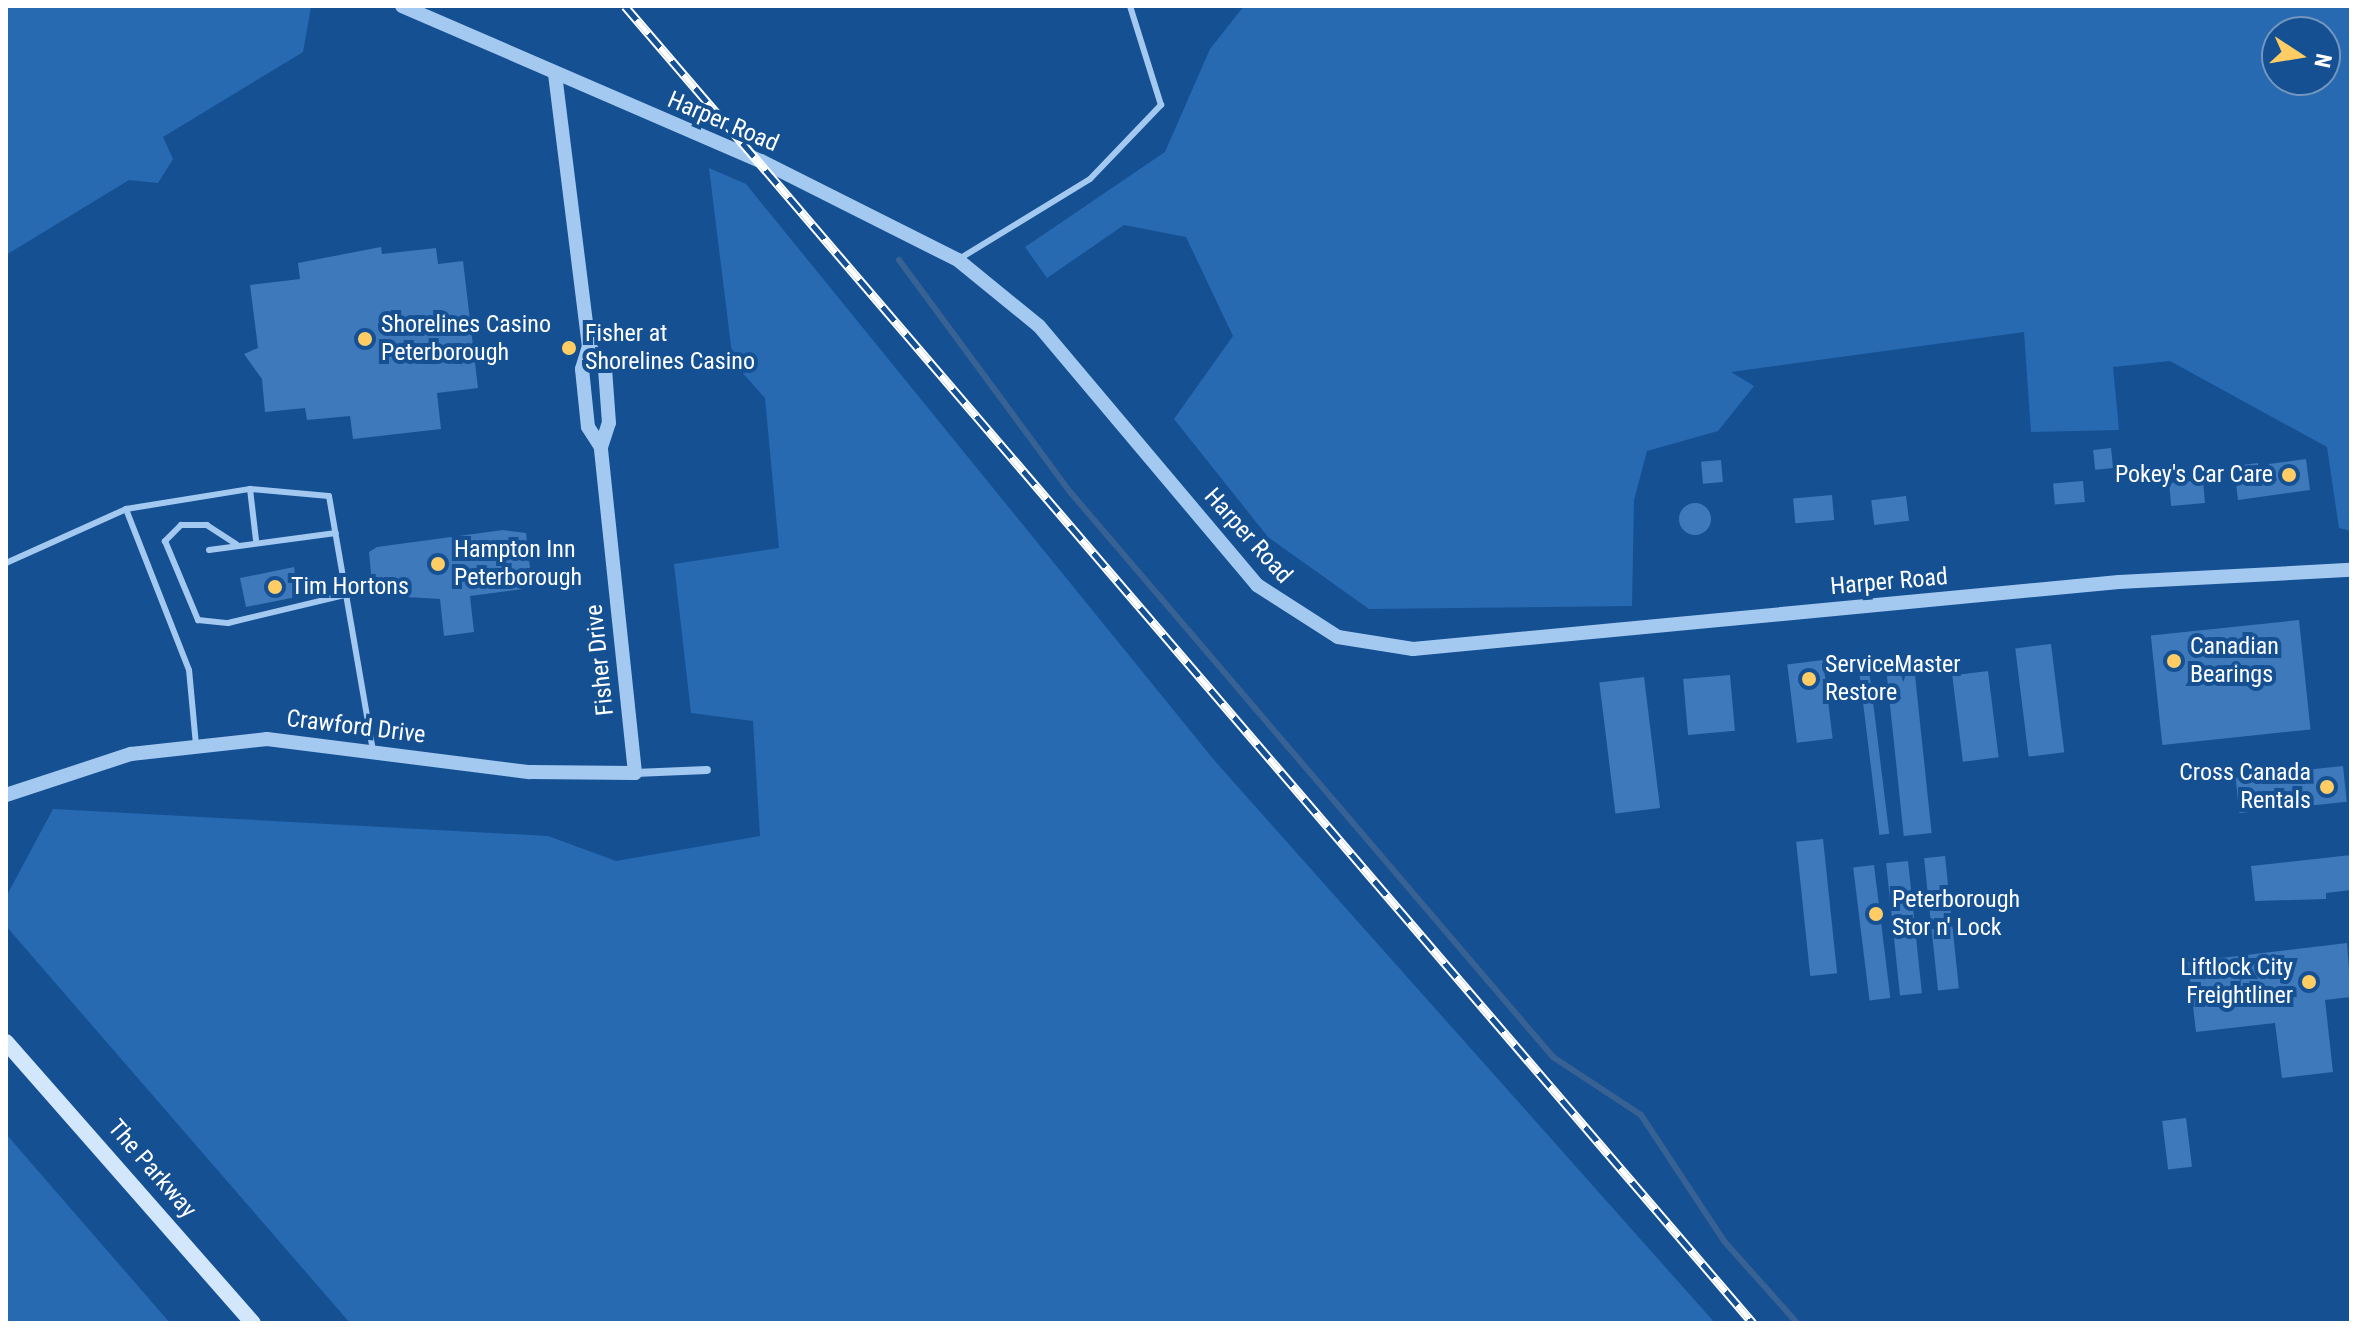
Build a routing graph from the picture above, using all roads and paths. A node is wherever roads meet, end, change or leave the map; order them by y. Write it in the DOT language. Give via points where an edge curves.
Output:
graph roads {
  1 [pos="402,6"];
  2 [pos="1130,6"];
  3 [pos="555,74"];
  4 [pos="958,260"];
  5 [pos="589,346"];
  6 [pos="601,447"];
  7 [pos="250,489"];
  8 [pos="126,509"];
  9 [pos="336,533"];
  10 [pos="256,540"];
  11 [pos="236,544"];
  12 [pos="209,550"];
  13 [pos="6,563"];
  14 [pos="2351,570"];
  15 [pos="349,594"];
  16 [pos="196,745"];
  17 [pos="373,750"];
  18 [pos="707,770"];
  19 [pos="635,773"];
  20 [pos="6,795"];
  21 [pos="6,1028"];
  22 [pos="10,1044"];
  23 [pos="253,1323"];
  1 -- 3 [label="street, Harper Road"];
  2 -- 4 [label="lane" via="1161,105 1090,179"];
  3 -- 4 [label="street, Harper Road" via="761,161"];
  3 -- 5 [label="street, Fisher Drive"];
  4 -- 14 [label="street, Harper Road" via="1039,326 1257,585 1312,624 1362,644 1413,649 2119,582"];
  5 -- 6 [label="street, Fisher Drive" via="582,369 588,427"];
  5 -- 6 [label="street, Fisher Drive" via="605,368 609,423"];
  6 -- 19 [label="street, Fisher Drive"];
  7 -- 8 [label="lane"];
  7 -- 9 [label="lane" via="329,496"];
  7 -- 10 [label="lane"];
  8 -- 13 [label="lane"];
  8 -- 16 [label="lane" via="189,670"];
  9 -- 10 [label="lane"];
  9 -- 15 [label="lane"];
  10 -- 11 [label="lane"];
  11 -- 12 [label="lane"];
  11 -- 15 [label="lane" via="207,525 181,525 165,541 198,620 228,623"];
  15 -- 17 [label="lane"];
  16 -- 17 [label="street, Crawford Drive" via="267,739"];
  16 -- 20 [label="street, Crawford Drive" via="77,766"];
  17 -- 19 [label="street, Crawford Drive" via="530,772"];
  18 -- 19 [label="street, Crawford Drive"];
  21 -- 22 [label="main road, The Parkway"];
  22 -- 23 [label="main road, The Parkway"];
}
